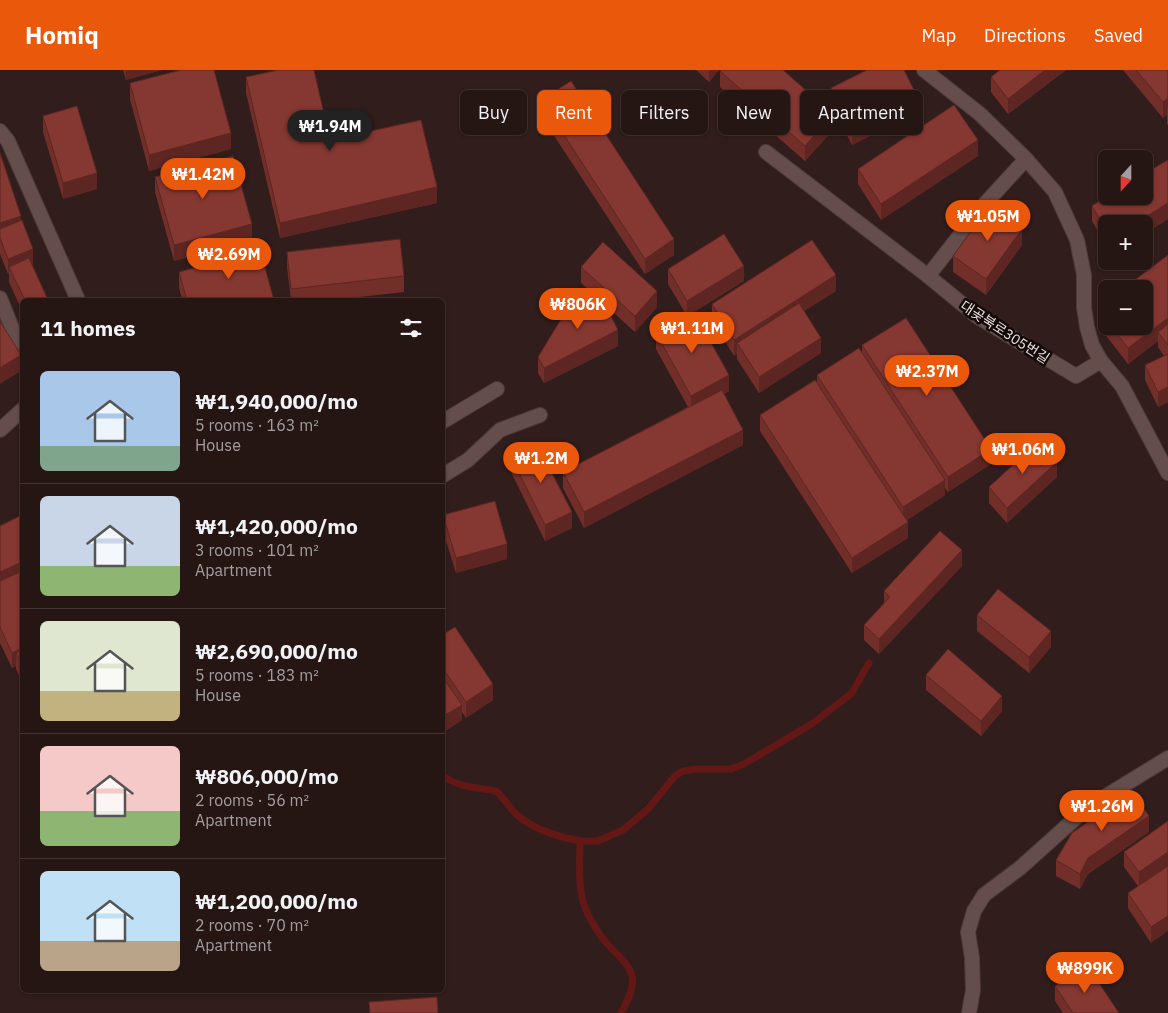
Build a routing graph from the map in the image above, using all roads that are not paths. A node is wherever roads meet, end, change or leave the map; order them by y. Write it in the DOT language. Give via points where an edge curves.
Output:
graph roads {
  1 [pos="924,70"];
  2 [pos="0,131"];
  3 [pos="766,152"];
  4 [pos="1026,158"];
  5 [pos="928,276"];
  6 [pos="0,298"];
  7 [pos="77,298"];
  8 [pos="20,343"];
  9 [pos="1101,361"];
  10 [pos="497,389"];
  11 [pos="20,412"];
  12 [pos="540,415"];
  13 [pos="445,420"];
  14 [pos="0,430"];
  15 [pos="1168,473"];
  16 [pos="445,474"];
  17 [pos="1168,758"];
  18 [pos="969,1013"];
  1 -- 4 [label="lane" via="980,114"];
  2 -- 7 [label="lane" via="8,141"];
  3 -- 5 [label="lane"];
  4 -- 5 [label="lane" via="982,207"];
  4 -- 9 [label="lane" via="1054,192 1077,240 1084,275 1087,327"];
  5 -- 9 [label="lane, 대곶북로305번길" via="978,317 1076,376"];
  6 -- 8 [label="lane"];
  9 -- 15 [label="lane" via="1122,386"];
  10 -- 13 [label="lane"];
  11 -- 14 [label="lane"];
  12 -- 16 [label="lane" via="500,430 468,460"];
  17 -- 18 [label="lane" via="1088,807 1020,868 984,895 974,911 968,932 973,990"];
}
